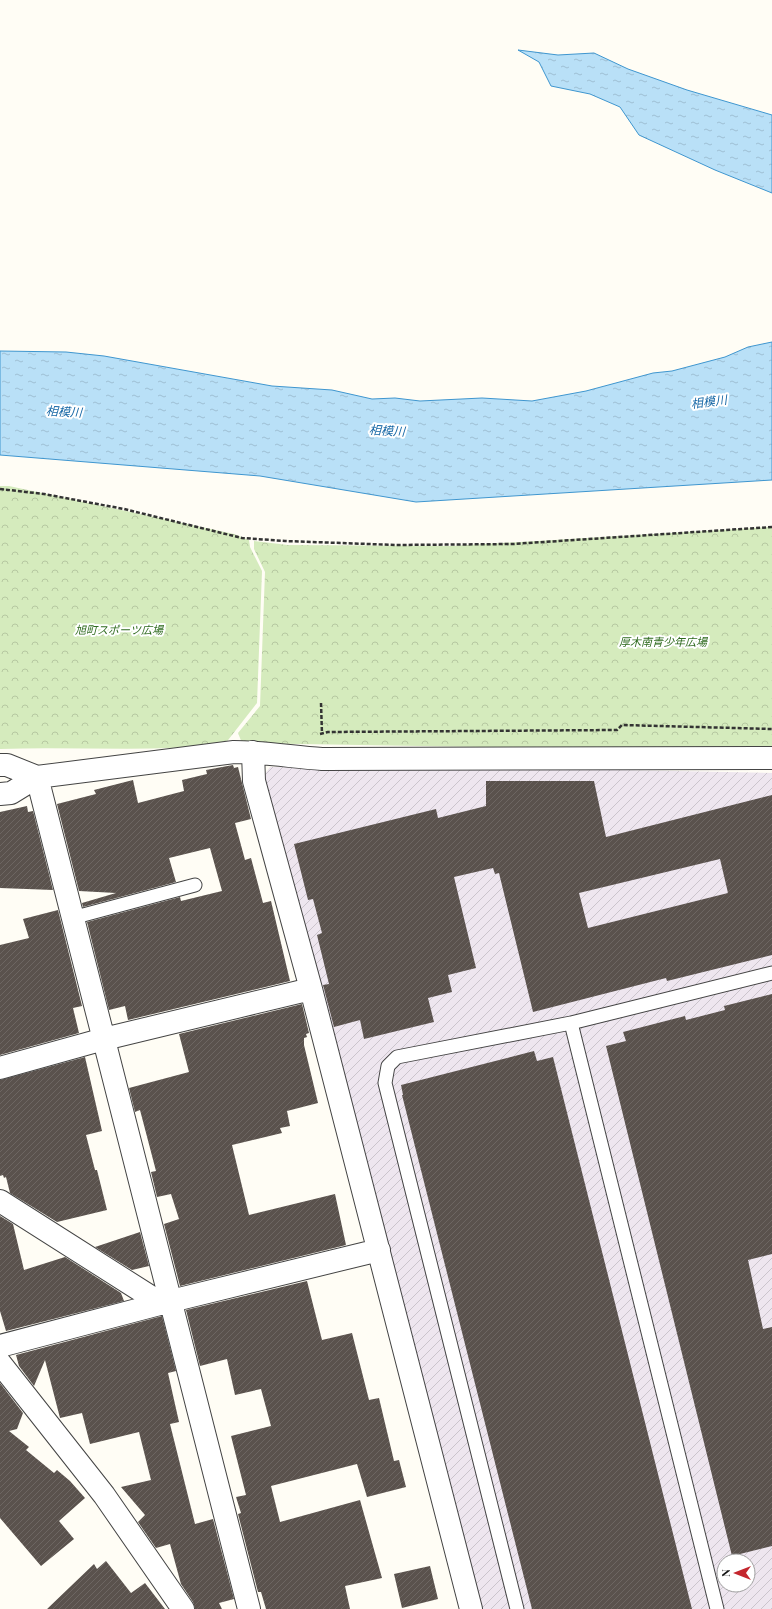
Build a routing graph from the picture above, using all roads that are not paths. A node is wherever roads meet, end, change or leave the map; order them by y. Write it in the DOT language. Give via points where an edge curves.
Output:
graph roads {
  1 [pos="253,752"];
  2 [pos="772,758"];
  3 [pos="0,766"];
  4 [pos="37,777"];
  5 [pos="0,794"];
  6 [pos="195,885"];
  7 [pos="72,918"];
  8 [pos="772,973"];
  9 [pos="311,989"];
  10 [pos="571,1022"];
  11 [pos="104,1039"];
  12 [pos="0,1068"];
  13 [pos="0,1201"];
  14 [pos="379,1250"];
  15 [pos="166,1302"];
  16 [pos="0,1346"];
  17 [pos="0,1362"];
  18 [pos="183,1609"];
  19 [pos="249,1609"];
  20 [pos="471,1609"];
  21 [pos="517,1609"];
  22 [pos="717,1609"];
  1 -- 2 [label="street" via="322,759"];
  1 -- 4 [label="street" via="234,752"];
  1 -- 9 [label="street" via="254,780"];
  3 -- 4 [label="street" via="7,765"];
  4 -- 5 [label="street" via="11,793"];
  4 -- 7 [label="street"];
  6 -- 7 [label="lane"];
  7 -- 11 [label="street"];
  8 -- 10 [label="lane"];
  9 -- 11 [label="street"];
  9 -- 14 [label="street"];
  10 -- 21 [label="lane" via="396,1058 388,1066 385,1083"];
  10 -- 22 [label="lane"];
  11 -- 12 [label="street"];
  11 -- 15 [label="street"];
  13 -- 15 [label="street"];
  14 -- 15 [label="street"];
  14 -- 20 [label="street"];
  15 -- 16 [label="street"];
  15 -- 19 [label="street"];
  17 -- 18 [label="street" via="104,1495"];
}
